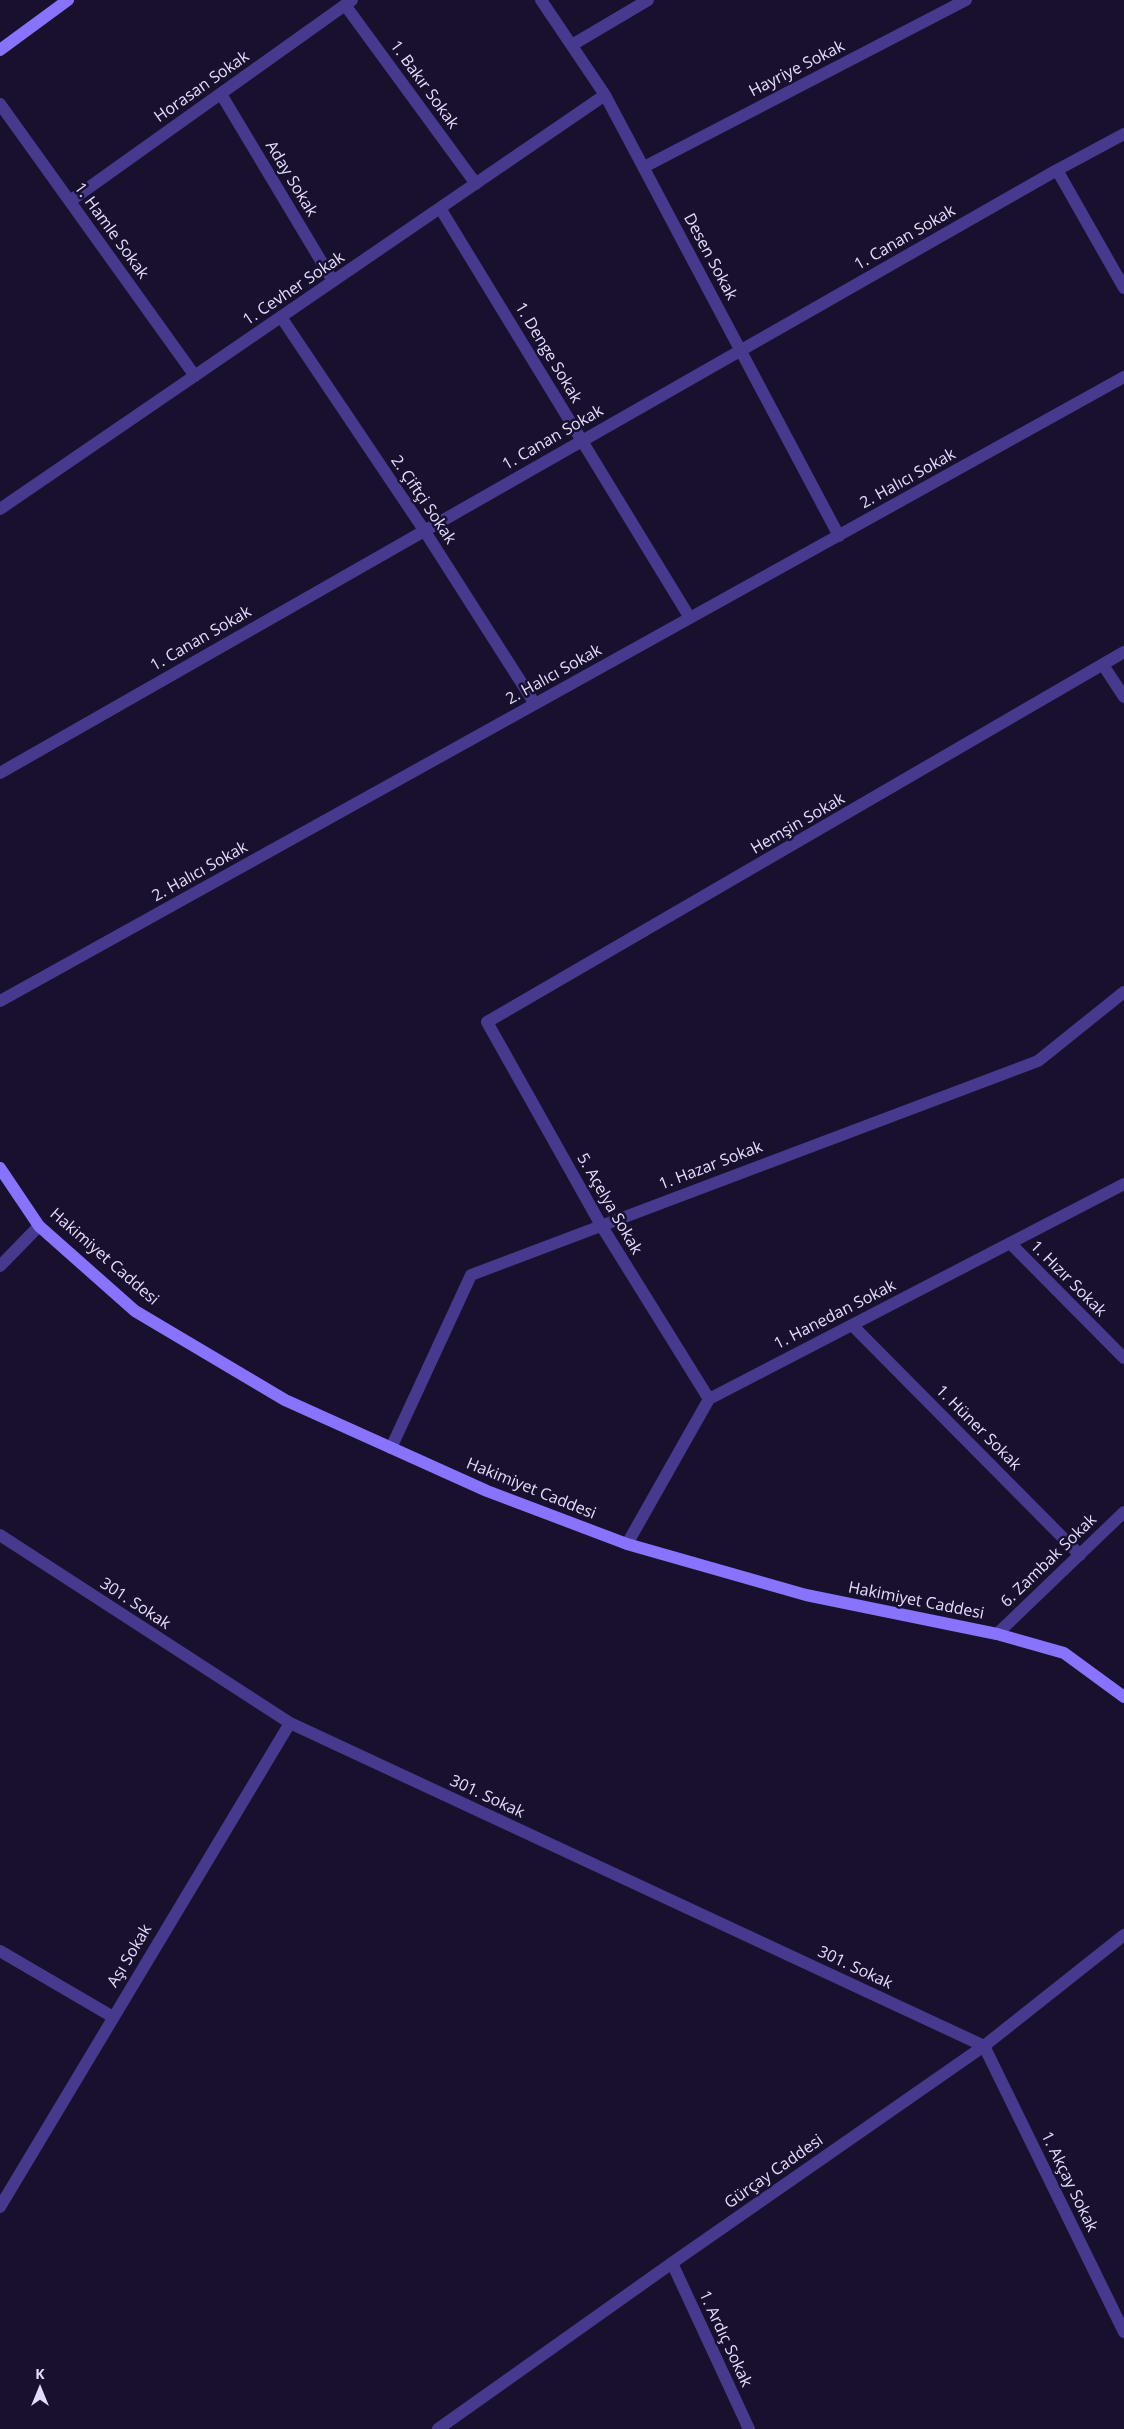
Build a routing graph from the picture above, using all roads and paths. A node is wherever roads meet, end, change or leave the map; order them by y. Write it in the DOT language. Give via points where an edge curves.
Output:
graph roads {
  1 [pos="68,0"];
  2 [pos="541,0"];
  3 [pos="648,0"];
  4 [pos="966,0"];
  5 [pos="349,2"];
  6 [pos="572,45"];
  7 [pos="0,50"];
  8 [pos="221,94"];
  9 [pos="605,95"];
  10 [pos="0,104"];
  11 [pos="1124,134"];
  12 [pos="644,166"];
  13 [pos="1056,170"];
  14 [pos="476,184"];
  15 [pos="70,201"];
  16 [pos="440,208"];
  17 [pos="333,281"];
  18 [pos="1124,288"];
  19 [pos="281,317"];
  20 [pos="741,350"];
  21 [pos="195,376"];
  22 [pos="1124,377"];
  23 [pos="581,440"];
  24 [pos="0,509"];
  25 [pos="424,530"];
  26 [pos="839,536"];
  27 [pos="690,618"];
  28 [pos="1124,652"];
  29 [pos="1103,665"];
  30 [pos="1124,696"];
  31 [pos="536,704"];
  32 [pos="0,773"];
  33 [pos="1124,992"];
  34 [pos="0,1001"];
  35 [pos="487,1022"];
  36 [pos="0,1168"];
  37 [pos="1124,1184"];
  38 [pos="39,1226"];
  39 [pos="601,1226"];
  40 [pos="1010,1243"];
  41 [pos="0,1266"];
  42 [pos="852,1325"];
  43 [pos="1124,1358"];
  44 [pos="709,1398"];
  45 [pos="391,1448"];
  46 [pos="1124,1512"];
  47 [pos="0,1535"];
  48 [pos="627,1544"];
  49 [pos="1080,1555"];
  50 [pos="997,1634"];
  51 [pos="1124,1697"];
  52 [pos="290,1723"];
  53 [pos="1124,1935"];
  54 [pos="0,1951"];
  55 [pos="112,2017"];
  56 [pos="984,2046"];
  57 [pos="0,2207"];
  58 [pos="672,2263"];
  59 [pos="1124,2332"];
  60 [pos="438,2429"];
  61 [pos="749,2429"];
  1 -- 7 [label="main road"];
  2 -- 6 [label="street, Desen Sokak"];
  3 -- 6 [label="street"];
  4 -- 12 [label="street, Hayriye Sokak"];
  5 -- 8 [label="street, Horasan Sokak"];
  5 -- 14 [label="street, 1. Bakır Sokak"];
  6 -- 9 [label="street, Desen Sokak"];
  8 -- 15 [label="street, Horasan Sokak"];
  8 -- 17 [label="street, Aday Sokak"];
  9 -- 12 [label="street, Desen Sokak"];
  9 -- 14 [label="street, 1. Cevher Sokak"];
  10 -- 15 [label="street, 1. Hamle Sokak"];
  11 -- 13 [label="street, 1. Canan Sokak"];
  12 -- 20 [label="street, Desen Sokak"];
  13 -- 18 [label="street"];
  13 -- 20 [label="street, 1. Canan Sokak"];
  14 -- 16 [label="street, 1. Cevher Sokak"];
  15 -- 21 [label="street, 1. Hamle Sokak"];
  16 -- 17 [label="street, 1. Cevher Sokak"];
  16 -- 23 [label="street, 1. Denge Sokak"];
  17 -- 19 [label="street, 1. Cevher Sokak"];
  19 -- 21 [label="street, 1. Cevher Sokak"];
  19 -- 25 [label="street, 2. Çiftçi Sokak"];
  20 -- 23 [label="street, 1. Canan Sokak"];
  20 -- 26 [label="street, Desen Sokak"];
  21 -- 24 [label="street, 1. Cevher Sokak"];
  22 -- 26 [label="street, 2. Halıcı Sokak"];
  23 -- 25 [label="street, 1. Canan Sokak"];
  23 -- 27 [label="street, 1. Denge Sokak"];
  25 -- 31 [label="street, 2. Çiftçi Sokak"];
  25 -- 32 [label="street, 1. Canan Sokak"];
  26 -- 27 [label="street, 2. Halıcı Sokak"];
  27 -- 31 [label="street, 2. Halıcı Sokak"];
  28 -- 29 [label="street, Hemşin Sokak"];
  29 -- 30 [label="street"];
  29 -- 35 [label="street, Hemşin Sokak"];
  31 -- 34 [label="street, 2. Halıcı Sokak"];
  33 -- 39 [label="street, 1. Hazar Sokak" via="1038,1060"];
  35 -- 39 [label="street, 5. Açelya Sokak"];
  36 -- 38 [label="main road, Hakimiyet Caddesi"];
  37 -- 40 [label="street, 1. Hanedan Sokak"];
  38 -- 41 [label="street"];
  38 -- 45 [label="main road, Hakimiyet Caddesi" via="136,1311 285,1400"];
  39 -- 44 [label="street, 5. Açelya Sokak"];
  39 -- 45 [label="street, 1. Hazar Sokak" via="471,1274"];
  40 -- 42 [label="street, 1. Hanedan Sokak"];
  40 -- 43 [label="street, 1. Hızır Sokak"];
  42 -- 44 [label="street, 1. Hanedan Sokak"];
  42 -- 49 [label="street, 1. Hüner Sokak"];
  44 -- 48 [label="street"];
  45 -- 48 [label="main road, Hakimiyet Caddesi" via="487,1490"];
  46 -- 49 [label="street, 6. Zambak Sokak"];
  47 -- 52 [label="street, 301. Sokak"];
  48 -- 50 [label="main road, Hakimiyet Caddesi" via="806,1596"];
  49 -- 50 [label="street, 6. Zambak Sokak"];
  50 -- 51 [label="main road, Hakimiyet Caddesi" via="1064,1653"];
  52 -- 55 [label="street, Aşı Sokak"];
  52 -- 56 [label="street, 301. Sokak"];
  53 -- 56 [label="street, Gürçay Caddesi"];
  54 -- 55 [label="street"];
  55 -- 57 [label="street, Aşı Sokak"];
  56 -- 58 [label="street, Gürçay Caddesi"];
  56 -- 59 [label="street, 1. Akçay Sokak"];
  58 -- 60 [label="street, Gürçay Caddesi"];
  58 -- 61 [label="street, 1. Ardıç Sokak"];
}
